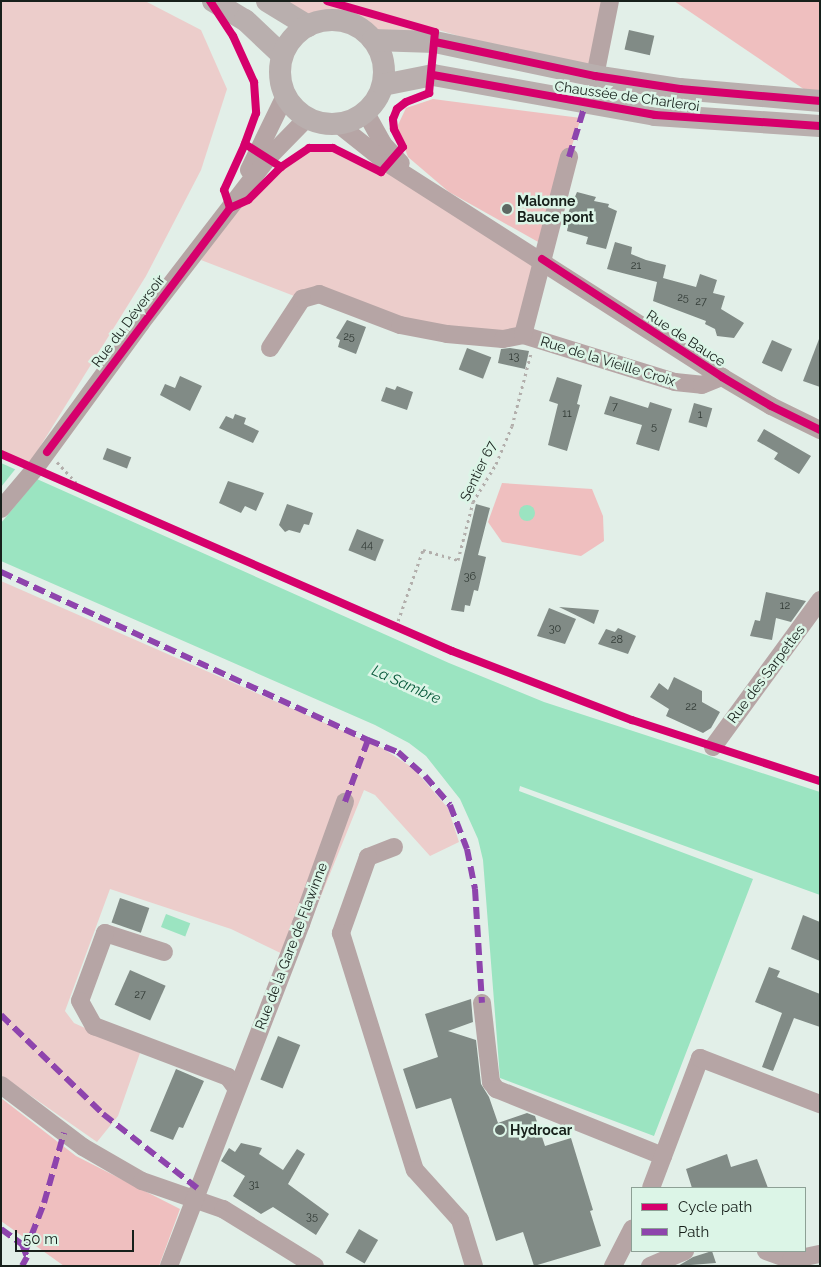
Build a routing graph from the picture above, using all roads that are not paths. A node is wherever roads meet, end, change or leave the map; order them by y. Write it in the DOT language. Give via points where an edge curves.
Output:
graph roads {
  1 [pos="213,1"];
  2 [pos="267,1"];
  3 [pos="610,1"];
  4 [pos="308,26"];
  5 [pos="373,40"];
  6 [pos="282,55"];
  7 [pos="595,76"];
  8 [pos="383,85"];
  9 [pos="285,96"];
  10 [pos="820,100"];
  11 [pos="585,105"];
  12 [pos="366,112"];
  13 [pos="306,118"];
  14 [pos="338,124"];
  15 [pos="820,126"];
  16 [pos="569,157"];
  17 [pos="419,181"];
  18 [pos="230,208"];
  19 [pos="542,259"];
  20 [pos="528,336"];
  21 [pos="270,348"];
  22 [pos="722,376"];
  23 [pos="820,430"];
  24 [pos="1,509"];
  25 [pos="820,600"];
  26 [pos="713,748"];
  27 [pos="345,802"];
  28 [pos="394,847"];
  29 [pos="164,952"];
  30 [pos="482,1004"];
  31 [pos="1,1085"];
  32 [pos="236,1088"];
  33 [pos="820,1104"];
  34 [pos="663,1156"];
  35 [pos="651,1187"];
  36 [pos="193,1198"];
  37 [pos="631,1231"];
  38 [pos="683,1252"];
  39 [pos="769,1252"];
  40 [pos="820,1254"];
  41 [pos="169,1266"];
  42 [pos="314,1266"];
  43 [pos="474,1266"];
  44 [pos="613,1266"];
  45 [pos="650,1266"];
  1 -- 6 [label="main road" via="245,20"];
  2 -- 4 [label="main road"];
  3 -- 7 [label="street"];
  4 -- 5 [label="main road" via="323,20 344,21 358,27"];
  4 -- 6 [label="main road" via="292,38"];
  5 -- 7 [label="main road, Chaussée de Charleroi" via="435,42"];
  5 -- 8 [label="main road" via="383,62"];
  6 -- 9 [label="main road" via="280,76"];
  7 -- 10 [label="main road, Chaussée de Charleroi" via="680,89"];
  7 -- 11 [label="main road, Chaussée de Charleroi"];
  8 -- 11 [label="main road, Chaussée de Charleroi" via="432,75"];
  8 -- 12 [label="main road"];
  9 -- 13 [label="main road"];
  9 -- 18 [label="street, Rue du Déversoir"];
  11 -- 15 [label="main road, Chaussée de Charleroi" via="654,115"];
  12 -- 14 [label="main road"];
  12 -- 17 [label="street, Rue de Bauce" via="383,144"];
  13 -- 14 [label="main road"];
  13 -- 18 [label="street, Rue du Déversoir" via="268,158"];
  14 -- 17 [label="street, Rue de Bauce" via="388,163"];
  16 -- 19 [label="street, Rue de la Vieille Croix"];
  17 -- 19 [label="street, Rue de Bauce"];
  18 -- 24 [label="street, Rue du Déversoir"];
  19 -- 20 [label="street, Rue de la Vieille Croix"];
  19 -- 22 [label="street, Rue de Bauce"];
  20 -- 21 [label="street, Rue de la Vieille Croix" via="502,339 400,325 319,294 302,299"];
  20 -- 22 [label="street, Rue de la Vieille Croix" via="675,382 702,385"];
  22 -- 23 [label="street, Rue de Bauce" via="771,406"];
  25 -- 26 [label="street, Rue des Sarpettes"];
  27 -- 32 [label="street, Rue de la Gare de Flawinne"];
  28 -- 43 [label="street" via="368,857 341,933 415,1170 460,1220"];
  29 -- 32 [label="street" via="105,933 80,1000 94,1026 228,1077"];
  30 -- 34 [label="street" via="491,1082 496,1089"];
  31 -- 36 [label="street" via="83,1147 142,1181"];
  32 -- 36 [label="street, Rue de la Gare de Flawinne"];
  33 -- 34 [label="street" via="700,1058"];
  34 -- 35 [label="street"];
  36 -- 41 [label="street, Rue de la Gare de Flawinne"];
  36 -- 42 [label="street" via="222,1209"];
  37 -- 44 [label="street"];
  38 -- 45 [label="street"];
  39 -- 40 [label="street" via="791,1260"];
}
